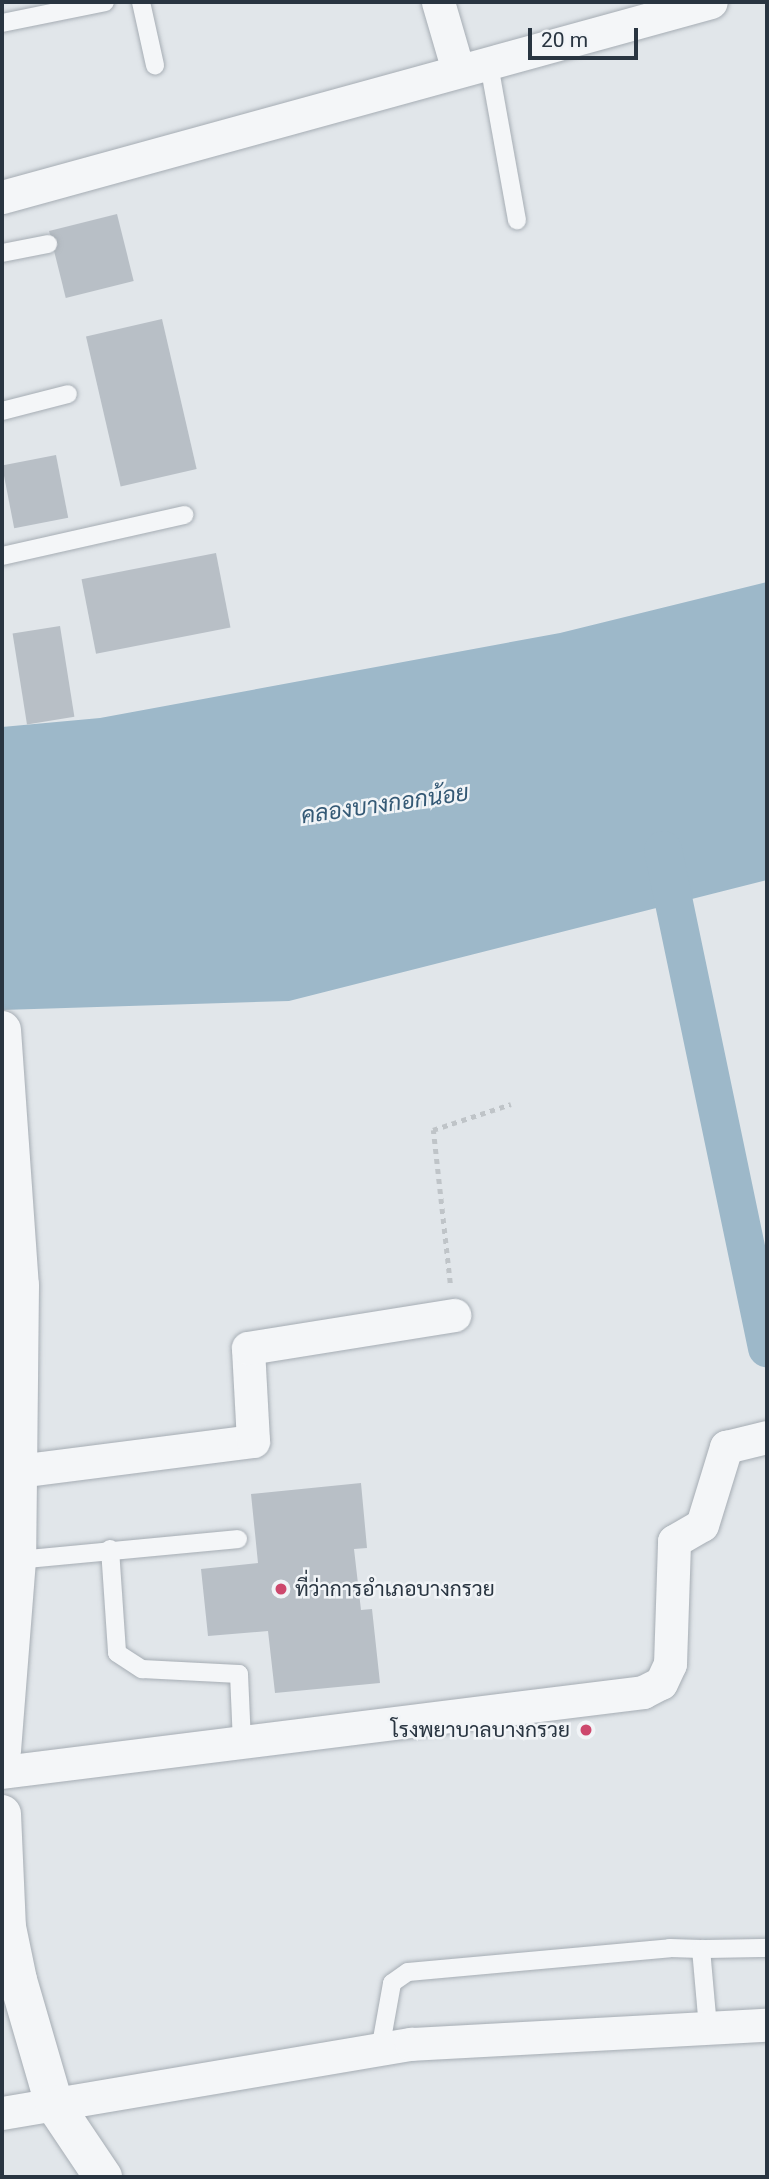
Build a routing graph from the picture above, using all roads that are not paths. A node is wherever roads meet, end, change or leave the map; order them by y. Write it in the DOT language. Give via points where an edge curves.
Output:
graph roads {
  1 [pos="105,2"];
  2 [pos="141,2"];
  3 [pos="438,2"];
  4 [pos="711,2"];
  5 [pos="2,23"];
  6 [pos="472,63"];
  7 [pos="155,65"];
  8 [pos="2,197"];
  9 [pos="517,220"];
  10 [pos="48,244"];
  11 [pos="2,253"];
  12 [pos="68,394"];
  13 [pos="2,411"];
  14 [pos="184,515"];
  15 [pos="2,556"];
  16 [pos="2,1030"];
  17 [pos="454,1315"];
  18 [pos="767,1437"];
  19 [pos="13,1449"];
  20 [pos="238,1539"];
  21 [pos="110,1549"];
  22 [pos="17,1560"];
  23 [pos="6,1640"];
  24 [pos="242,1744"];
  25 [pos="2,1750"];
  26 [pos="2,1772"];
  27 [pos="2,1814"];
  28 [pos="2,1834"];
  29 [pos="767,1948"];
  30 [pos="701,1949"];
  31 [pos="767,2025"];
  32 [pos="708,2028"];
  33 [pos="380,2050"];
  34 [pos="54,2104"];
  35 [pos="2,2113"];
  36 [pos="103,2177"];
  1 -- 5 [label="lane"];
  2 -- 7 [label="lane"];
  3 -- 6 [label="street"];
  4 -- 6 [label="street"];
  6 -- 8 [label="street"];
  6 -- 9 [label="lane"];
  10 -- 11 [label="lane"];
  12 -- 13 [label="lane"];
  14 -- 15 [label="lane"];
  16 -- 19 [label="street" via="20,1285"];
  17 -- 19 [label="street" via="248,1348 253,1441"];
  18 -- 24 [label="street" via="726,1447 702,1525 674,1541 670,1664 661,1683 643,1692"];
  19 -- 22 [label="street"];
  20 -- 21 [label="lane"];
  21 -- 22 [label="lane"];
  21 -- 24 [label="lane" via="117,1653 142,1669 239,1674"];
  22 -- 23 [label="street"];
  23 -- 25 [label="street"];
  24 -- 26 [label="street"];
  27 -- 28 [label="street"];
  28 -- 34 [label="street" via="7,1927"];
  29 -- 30 [label="lane"];
  30 -- 32 [label="lane"];
  30 -- 33 [label="lane" via="408,1972 388,1993"];
  31 -- 32 [label="street"];
  32 -- 33 [label="street"];
  33 -- 34 [label="street"];
  34 -- 35 [label="street"];
  34 -- 36 [label="street"];
}
